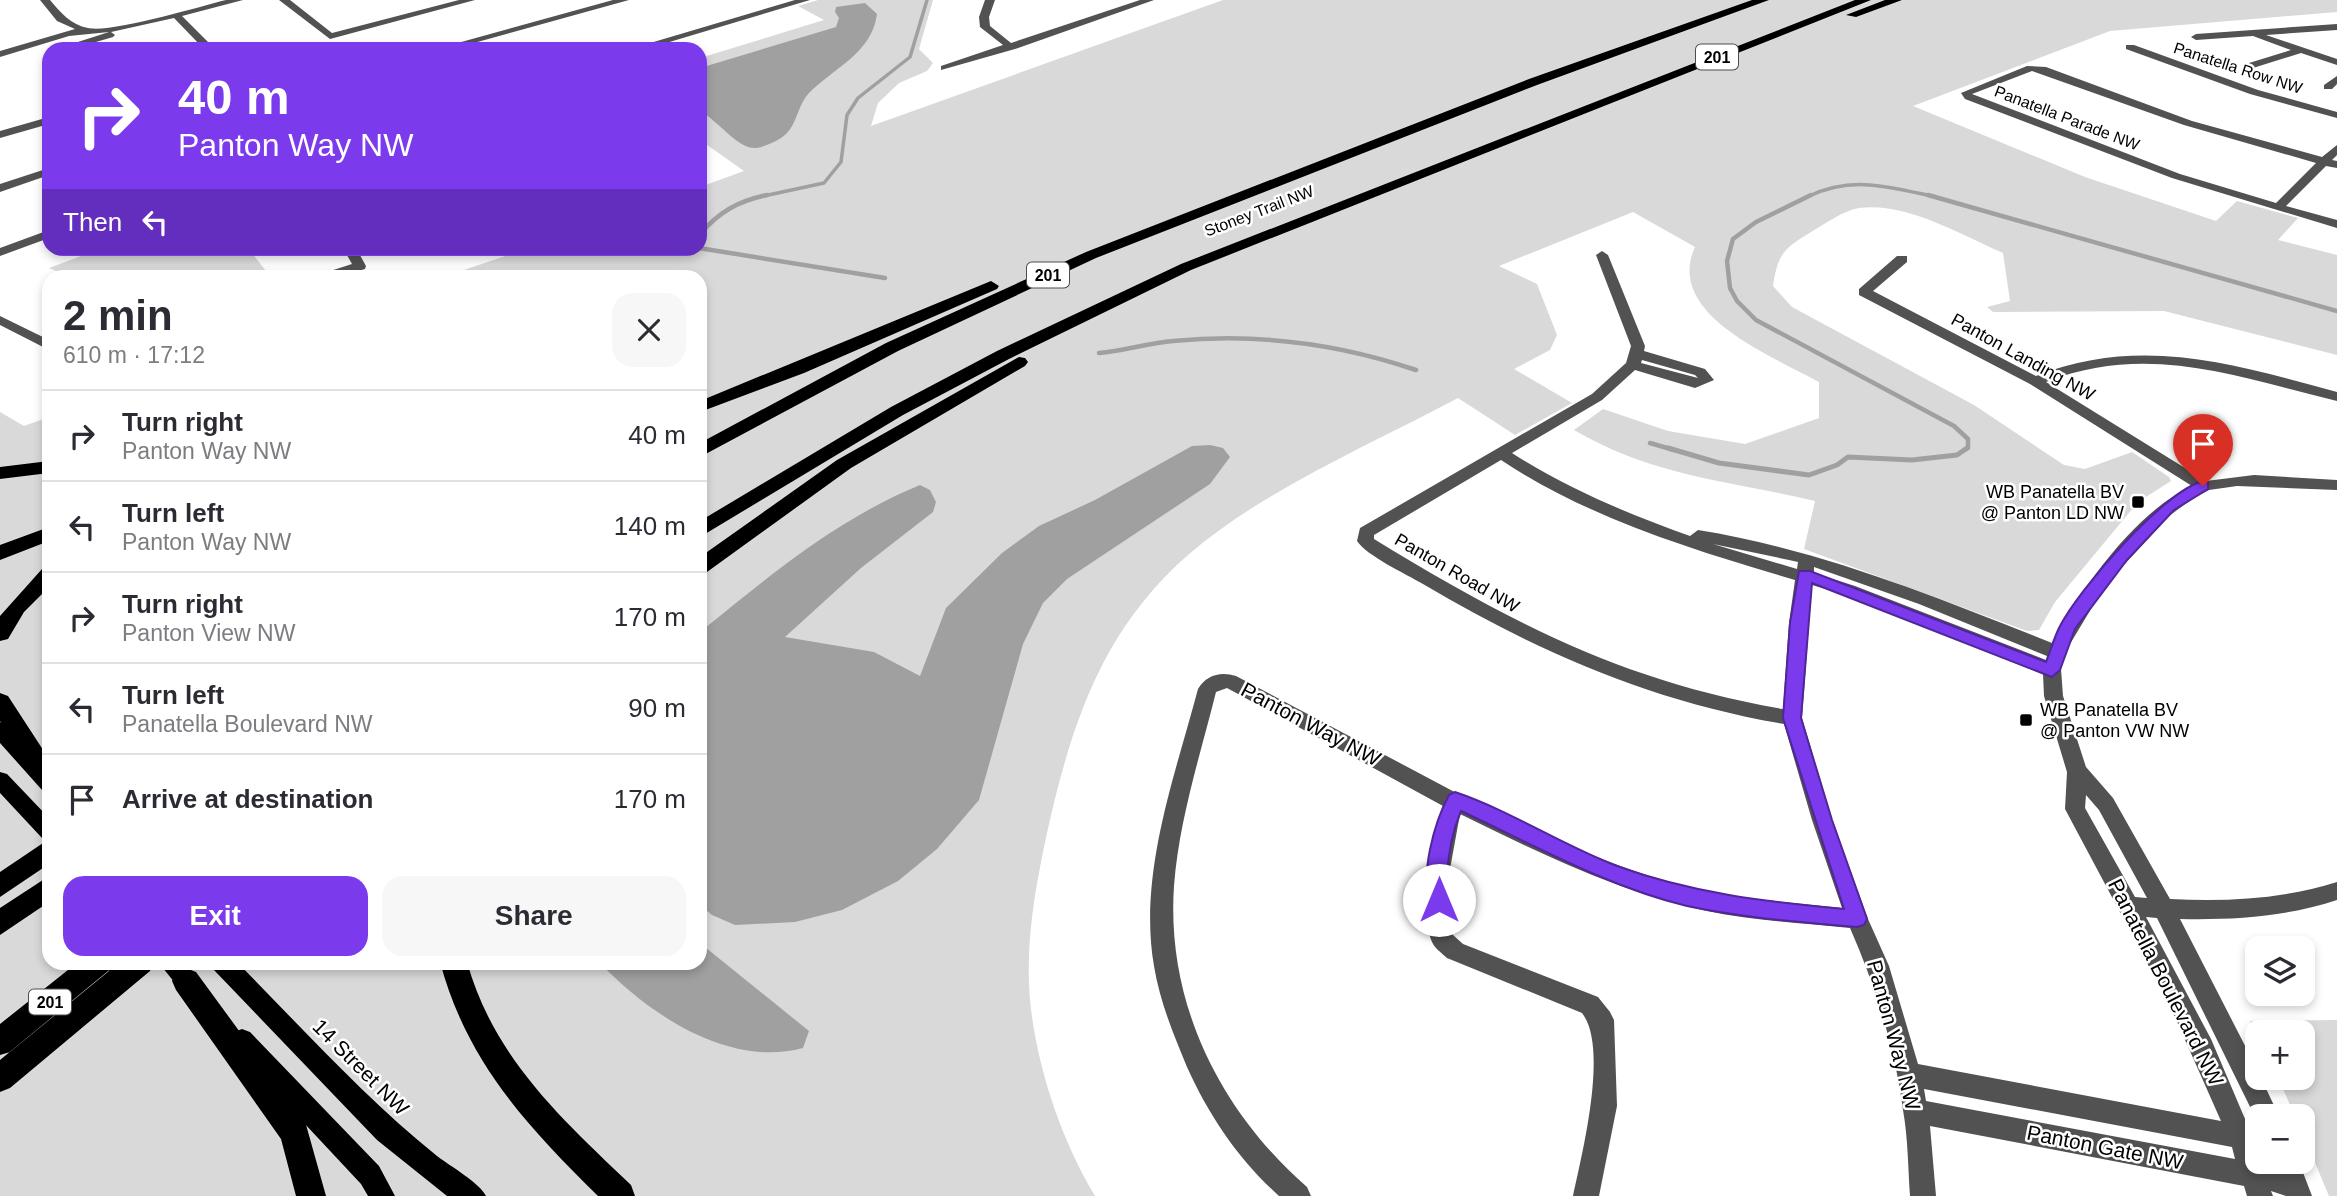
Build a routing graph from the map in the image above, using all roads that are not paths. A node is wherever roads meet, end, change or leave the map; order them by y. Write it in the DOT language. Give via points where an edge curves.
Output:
graph roads {
  1 [pos="31,0"];
  2 [pos="45,0"];
  3 [pos="238,0"];
  4 [pos="284,0"];
  5 [pos="470,0"];
  6 [pos="624,0"];
  7 [pos="805,0"];
  8 [pos="990,0"];
  9 [pos="1149,0"];
  10 [pos="1739,0"];
  11 [pos="1763,0"];
  12 [pos="1865,0"];
  13 [pos="1896,0"];
  14 [pos="756,4"];
  15 [pos="768,10"];
  16 [pos="171,16"];
  17 [pos="2337,27"];
  18 [pos="87,31"];
  19 [pos="2254,34"];
  20 [pos="2196,37"];
  21 [pos="476,39"];
  22 [pos="52,42"];
  23 [pos="57,42"];
  24 [pos="91,42"];
  25 [pos="95,42"];
  26 [pos="202,42"];
  27 [pos="466,42"];
  28 [pos="480,42"];
  29 [pos="659,42"];
  30 [pos="42,46"];
  31 [pos="1010,47"];
  32 [pos="2130,47"];
  33 [pos="2297,51"];
  34 [pos="0,57"];
  35 [pos="2337,62"];
  36 [pos="2253,65"];
  37 [pos="945,68"];
  38 [pos="1533,82"];
  39 [pos="1569,115"];
  40 [pos="2337,115"];
  41 [pos="42,122"];
  42 [pos="0,135"];
  43 [pos="1384,141"];
  44 [pos="2337,148"];
  45 [pos="2323,162"];
  46 [pos="2337,165"];
  47 [pos="42,173"];
  48 [pos="0,188"];
  49 [pos="2278,208"];
  50 [pos="1302,220"];
  51 [pos="2337,225"];
  52 [pos="42,237"];
  53 [pos="0,252"];
  54 [pos="1602,255"];
  55 [pos="354,256"];
  56 [pos="1902,260"];
  57 [pos="348,270"];
  58 [pos="0,320"];
  59 [pos="42,342"];
  60 [pos="2035,382"];
  61 [pos="2337,397"];
  62 [pos="707,404"];
  63 [pos="707,447"];
  64 [pos="1501,453"];
  65 [pos="42,468"];
  66 [pos="0,473"];
  67 [pos="2337,485"];
  68 [pos="2203,486"];
  69 [pos="707,526"];
  70 [pos="42,537"];
  71 [pos="0,553"];
  72 [pos="707,561"];
  73 [pos="1806,567"];
  74 [pos="42,581"];
  75 [pos="0,633"];
  76 [pos="2056,652"];
  77 [pos="2052,670"];
  78 [pos="0,702"];
  79 [pos="1792,718"];
  80 [pos="0,730"];
  81 [pos="42,770"];
  82 [pos="2077,770"];
  83 [pos="42,774"];
  84 [pos="0,780"];
  85 [pos="1455,800"];
  86 [pos="42,825"];
  87 [pos="42,855"];
  88 [pos="0,886"];
  89 [pos="2337,891"];
  90 [pos="42,892"];
  91 [pos="2128,906"];
  92 [pos="2164,909"];
  93 [pos="1857,919"];
  94 [pos="0,923"];
  95 [pos="89,970"];
  96 [pos="130,970"];
  97 [pos="229,970"];
  98 [pos="455,970"];
  99 [pos="178,972"];
  100 [pos="0,1042"];
  101 [pos="1909,1074"];
  102 [pos="0,1078"];
  103 [pos="2261,1104"];
  104 [pos="1916,1111"];
  105 [pos="2245,1129"];
  106 [pos="2245,1137"];
  107 [pos="2293,1180"];
  108 [pos="2257,1186"];
  109 [pos="311,1196"];
  110 [pos="382,1196"];
  111 [pos="473,1196"];
  112 [pos="620,1196"];
  113 [pos="1298,1196"];
  114 [pos="1587,1196"];
  115 [pos="1923,1196"];
  1 -- 22 [label="street" via="59,28"];
  2 -- 18 [label="street" via="60,19"];
  3 -- 16 [label="street"];
  4 -- 5 [label="street" via="330,36"];
  6 -- 21 [label="street"];
  7 -- 15 [label="street"];
  8 -- 31 [label="street" via="985,27"];
  9 -- 31 [label="street"];
  10 -- 38 [label="highway"];
  11 -- 38 [label="highway, Stoney Trail NW / 201"];
  12 -- 39 [label="highway, Stoney Trail NW / 201"];
  13 -- 39 [label="highway"];
  14 -- 15 [label="street"];
  15 -- 29 [label="street"];
  16 -- 18 [label="street"];
  16 -- 25 [label="street"];
  16 -- 26 [label="street"];
  17 -- 19 [label="street"];
  18 -- 23 [label="street"];
  18 -- 24 [label="street" via="99,34"];
  19 -- 20 [label="street"];
  19 -- 33 [label="street"];
  21 -- 27 [label="street"];
  21 -- 28 [label="street"];
  30 -- 34 [label="street"];
  31 -- 37 [label="street"];
  32 -- 40 [label="street, Panatella Row NW" via="2253,92"];
  33 -- 35 [label="street"];
  33 -- 36 [label="street"];
  38 -- 43 [label="highway, Stoney Trail NW / 201"];
  39 -- 50 [label="highway, Stoney Trail NW / 201"];
  41 -- 42 [label="street"];
  43 -- 62 [label="highway" via="1326,157 1020,273"];
  43 -- 63 [label="highway, Stoney Trail NW / 201" via="1079,261 892,347"];
  44 -- 45 [label="street"];
  45 -- 46 [label="street"];
  45 -- 49 [label="street"];
  45 -- 49 [label="street, Panatella Parade NW" via="2188,123 2042,69 2031,68 1966,93 2090,145"];
  47 -- 48 [label="street"];
  49 -- 51 [label="street"];
  50 -- 69 [label="highway, Stoney Trail NW / 201" via="1186,267 1003,355 799,467"];
  50 -- 72 [label="highway" via="1063,338 951,400 844,464"];
  52 -- 53 [label="street"];
  54 -- 64 [label="street, Panton Road NW" via="1638,346 1635,359 1597,397"];
  55 -- 57 [label="street" via="360,266"];
  56 -- 60 [label="street, Panton Landing NW" via="1864,292"];
  58 -- 59 [label="street"];
  60 -- 61 [label="street" via="2080,365 2135,357 2193,362"];
  60 -- 68 [label="street, Panton Landing NW"];
  64 -- 73 [label="street" via="1581,499 1700,546"];
  64 -- 79 [label="street, Panton Road NW" via="1366,532 1365,541 1456,598 1556,650 1673,695"];
  65 -- 66 [label="highway"];
  67 -- 68 [label="street, Panatella Boulevard NW" via="2278,480"];
  68 -- 76 [label="street, Panatella Boulevard NW" via="2168,506 2122,556 2067,627"];
  70 -- 71 [label="highway"];
  73 -- 76 [label="street"];
  73 -- 77 [label="street"];
  73 -- 79 [label="street, Panton Way NW"];
  74 -- 75 [label="highway"];
  76 -- 77 [label="street, Panatella Boulevard NW"];
  77 -- 82 [label="street, Panatella Boulevard NW" via="2055,704"];
  78 -- 81 [label="highway"];
  79 -- 93 [label="street, Panton Way NW"];
  80 -- 83 [label="main road"];
  82 -- 91 [label="street, Panatella Boulevard NW" via="2075,809"];
  82 -- 92 [label="street, Panatella Boulevard NW" via="2106,804"];
  84 -- 86 [label="main road"];
  85 -- 93 [label="street, Panton Way NW" via="1610,872 1686,897"];
  85 -- 113 [label="street, Panton Way NW" via="1229,681 1216,682 1208,689 1172,833 1163,907 1163,950 1172,1002 1209,1091 1265,1169"];
  85 -- 114 [label="street" via="1443,831 1437,880 1442,939 1455,951 1590,1005 1602,1020 1605,1106"];
  87 -- 88 [label="highway"];
  89 -- 92 [label="street" via="2314,900"];
  90 -- 94 [label="highway"];
  91 -- 92 [label="street"];
  91 -- 105 [label="street, Panatella Boulevard NW"];
  92 -- 103 [label="street, Panatella Boulevard NW"];
  93 -- 101 [label="street, Panton Way NW" via="1878,966"];
  95 -- 100 [label="highway, 201"];
  96 -- 102 [label="highway"];
  97 -- 111 [label="main road, 14 Street NW" via="386,1130"];
  98 -- 112 [label="highway" via="468,1016 488,1049 541,1114"];
  99 -- 109 [label="highway" via="294,1132"];
  99 -- 110 [label="main road" via="370,1175"];
  101 -- 104 [label="street, Panton Way NW"];
  101 -- 106 [label="street, Panton Gate NW"];
  104 -- 108 [label="street, Panton Gate NW"];
  104 -- 115 [label="street, Panton Way NW"];
  107 -- 108 [label="street, Panton Gate NW"];
}
